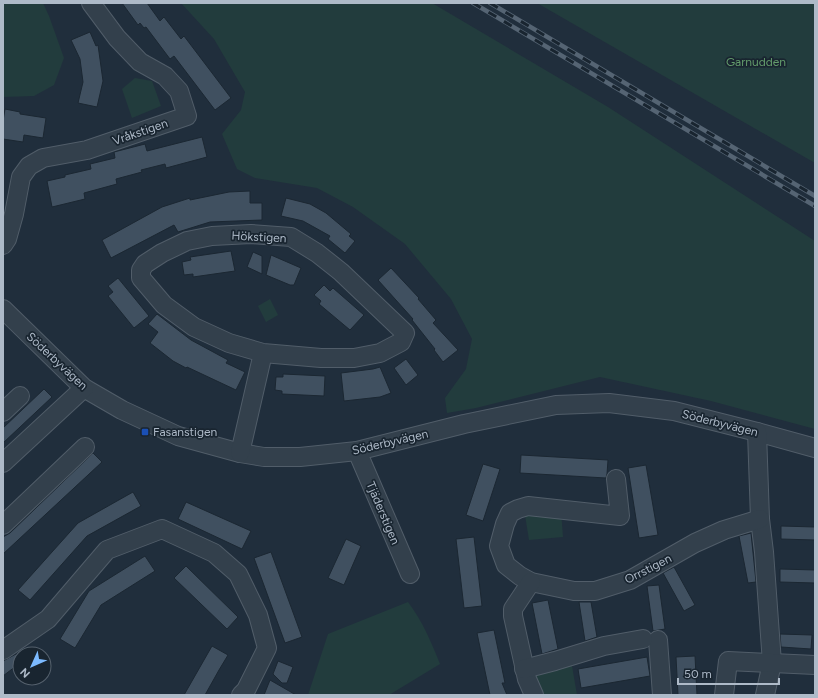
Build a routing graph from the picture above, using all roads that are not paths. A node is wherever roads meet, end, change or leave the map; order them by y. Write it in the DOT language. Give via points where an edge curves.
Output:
graph roads {
  1 [pos="90,3"];
  2 [pos="3,245"];
  3 [pos="3,309"];
  4 [pos="264,353"];
  5 [pos="84,388"];
  6 [pos="20,396"];
  7 [pos="3,412"];
  8 [pos="758,432"];
  9 [pos="85,447"];
  10 [pos="815,448"];
  11 [pos="357,451"];
  12 [pos="240,453"];
  13 [pos="5,458"];
  14 [pos="616,479"];
  15 [pos="760,519"];
  16 [pos="3,525"];
  17 [pos="410,574"];
  18 [pos="531,582"];
  19 [pos="3,650"];
  20 [pos="772,663"];
  21 [pos="815,665"];
  22 [pos="524,668"];
  23 [pos="241,695"];
  24 [pos="534,695"];
  25 [pos="662,695"];
  26 [pos="724,695"];
  27 [pos="765,695"];
  1 -- 2 [label="street, Vråkstigen" via="117,38 140,62 165,76 179,91 187,116 88,150 43,158 29,166 22,177 14,214"];
  3 -- 5 [label="street, Söderbyvägen"];
  4 -- 4 [label="street, Hökstigen" via="354,358 380,353 401,342 405,333 341,272 291,237 251,234 212,236 187,241 145,264 141,270 141,278 164,305 194,327 228,343"];
  4 -- 12 [label="street"];
  5 -- 12 [label="street, Söderbyvägen" via="122,410 178,436"];
  5 -- 13 [label="street"];
  6 -- 7 [label="street"];
  8 -- 10 [label="street, Söderbyvägen"];
  8 -- 11 [label="street, Söderbyvägen" via="674,411 609,403 556,405 464,424"];
  8 -- 15 [label="street"];
  9 -- 16 [label="street"];
  11 -- 12 [label="street, Söderbyvägen" via="300,457 264,457"];
  11 -- 17 [label="street, Tjäderstigen"];
  14 -- 18 [label="street, Orrstigen" via="620,516 528,506 510,513 499,546 506,565"];
  15 -- 18 [label="street, Orrstigen" via="724,530 695,543 630,580 595,590 574,591"];
  15 -- 20 [label="street" via="766,566"];
  18 -- 22 [label="street" via="513,609"];
  19 -- 23 [label="street" via="48,619 107,550 162,529 214,553 238,574 258,615 267,648"];
  20 -- 21 [label="street"];
  20 -- 26 [label="street" via="728,661"];
  20 -- 27 [label="street"];
  22 -- 24 [label="street"];
  22 -- 25 [label="street" via="604,646 651,640"];
}
